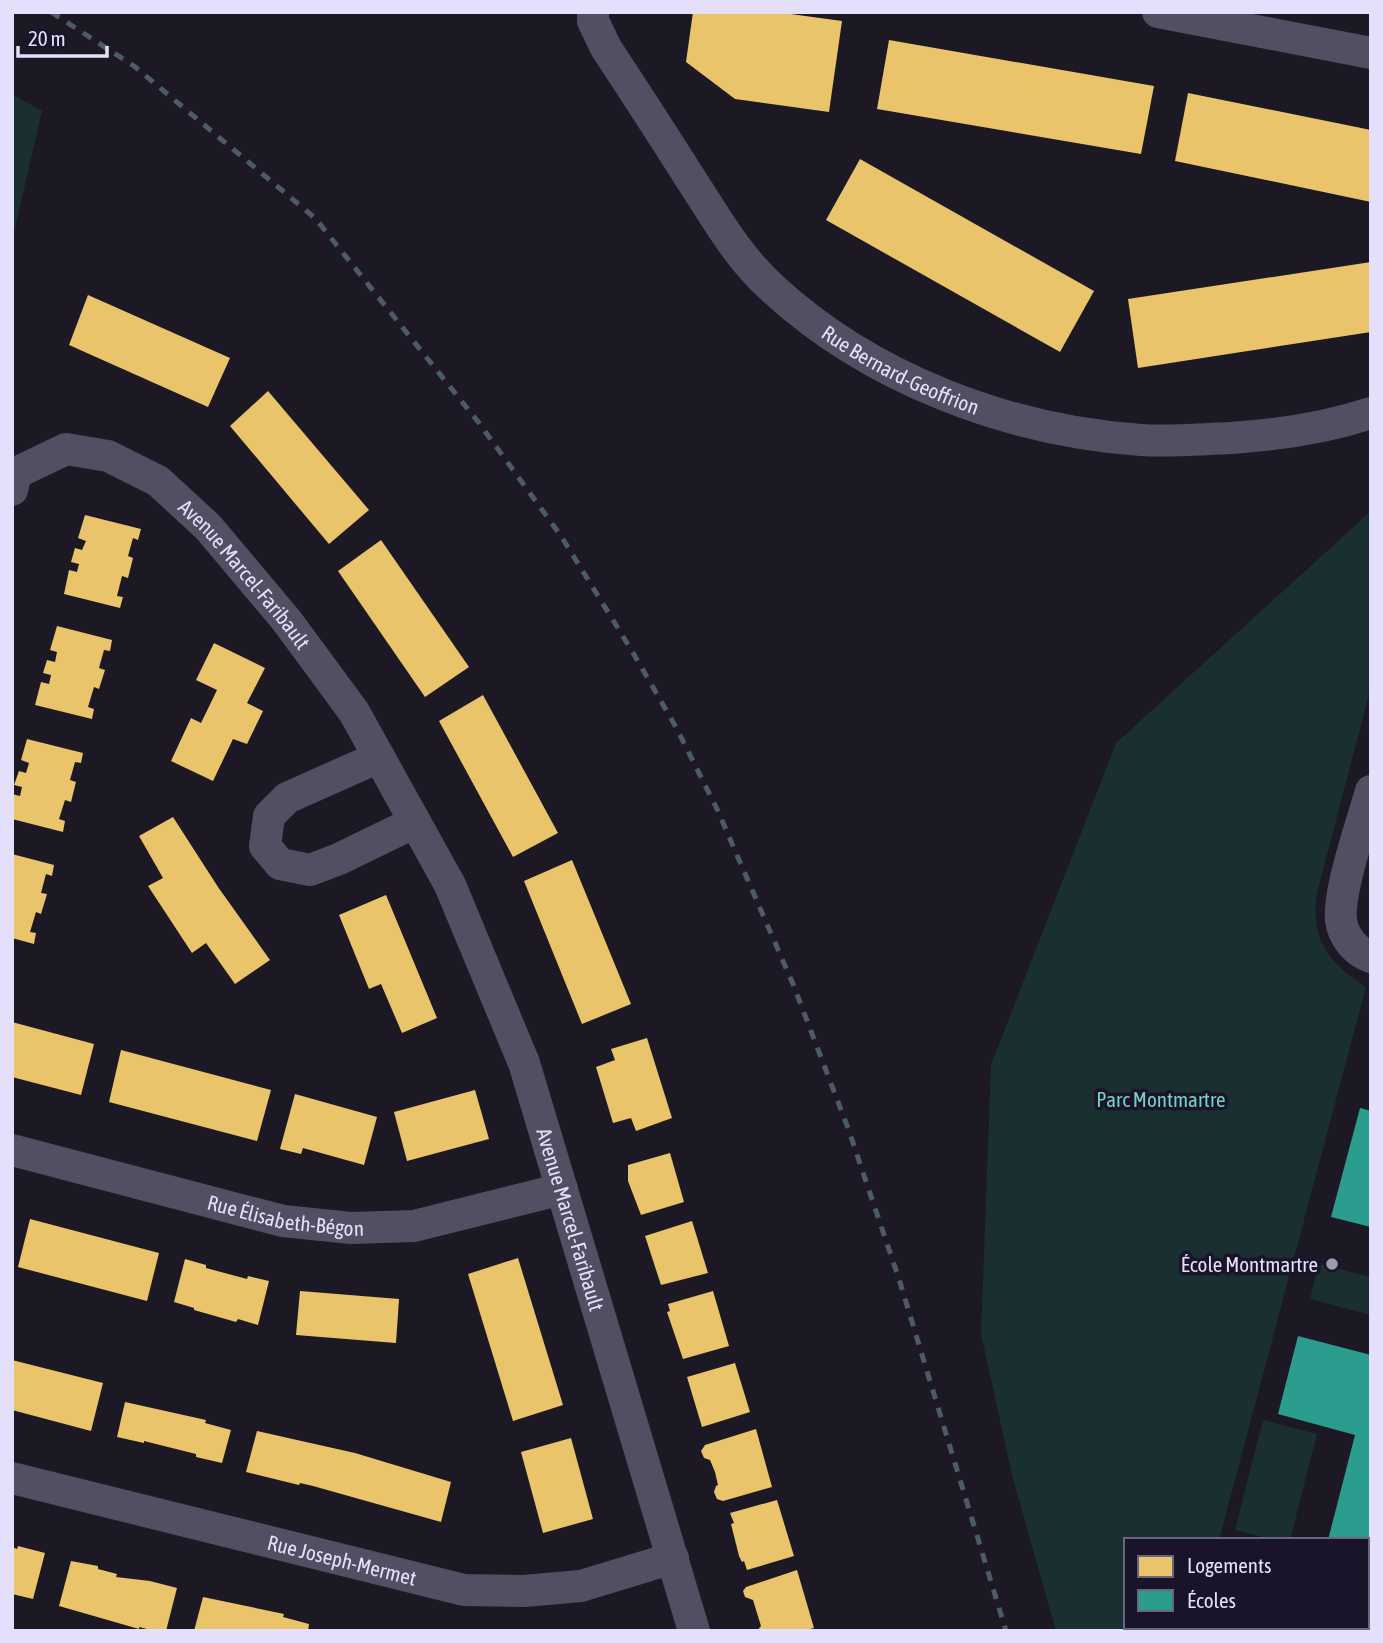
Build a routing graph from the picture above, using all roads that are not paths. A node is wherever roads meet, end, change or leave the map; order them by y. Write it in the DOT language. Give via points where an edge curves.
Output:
graph roads {
  1 [pos="593,12"];
  2 [pos="1158,12"];
  3 [pos="1371,53"];
  4 [pos="1371,412"];
  5 [pos="12,490"];
  6 [pos="379,757"];
  7 [pos="1371,791"];
  8 [pos="415,821"];
  9 [pos="1360,950"];
  10 [pos="12,1150"];
  11 [pos="562,1189"];
  12 [pos="12,1478"];
  13 [pos="673,1558"];
  14 [pos="694,1631"];
  1 -- 4 [label="street, Rue Bernard-Geoffrion" via="606,48 733,246 805,315 893,371 995,412 1140,440 1283,434"];
  2 -- 3 [label="street"];
  5 -- 6 [label="street, Avenue Marcel-Faribault" via="16,473 66,449 107,456 158,481 208,527 287,621 354,712"];
  6 -- 8 [label="street, Avenue Marcel-Faribault"];
  6 -- 8 [label="street" via="287,798 269,816 265,846 280,864 310,870"];
  7 -- 9 [label="street" via="1342,898 1341,922"];
  8 -- 11 [label="street, Avenue Marcel-Faribault" via="450,885 524,1063"];
  10 -- 11 [label="street, Rue Élisabeth-Bégon" via="283,1221 351,1228 414,1226"];
  11 -- 13 [label="street, Avenue Marcel-Faribault"];
  12 -- 13 [label="street, Rue Joseph-Mermet" via="464,1590 581,1586"];
  13 -- 14 [label="street, Avenue Marcel-Faribault"];
}
